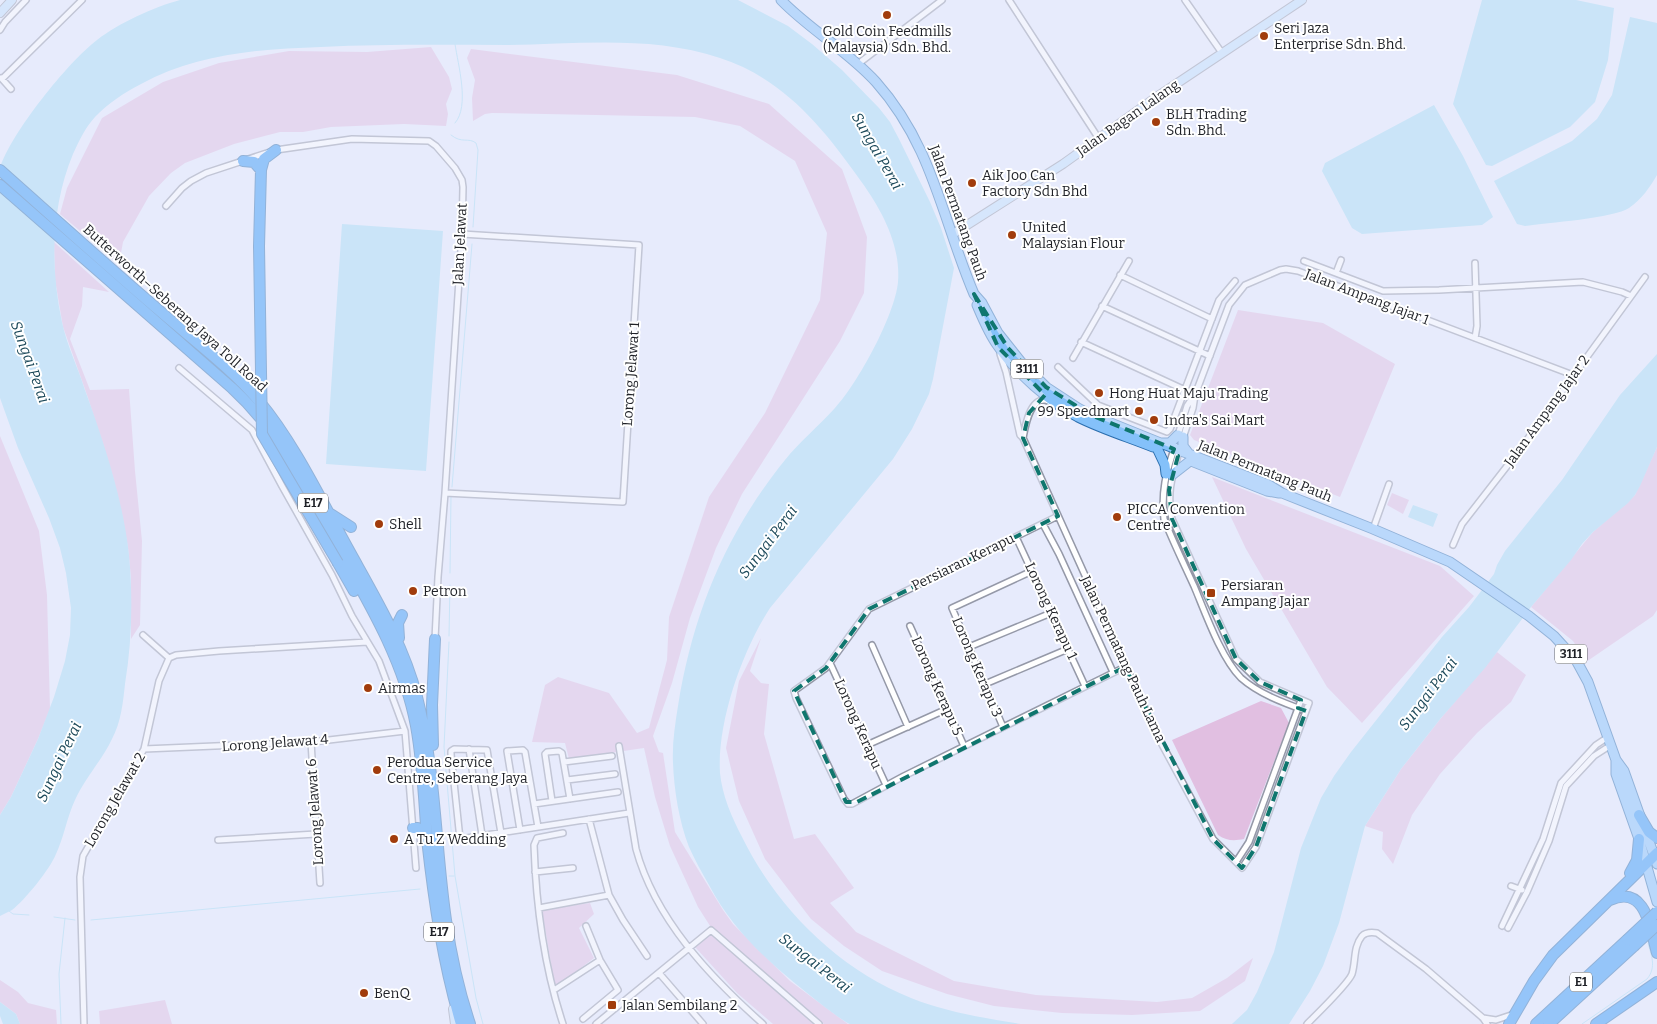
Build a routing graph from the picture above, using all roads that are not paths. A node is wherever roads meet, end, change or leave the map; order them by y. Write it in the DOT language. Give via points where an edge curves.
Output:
graph roads {
  1 [pos="12,0"];
  2 [pos="26,0"];
  3 [pos="82,0"];
  4 [pos="781,0"];
  5 [pos="942,0"];
  6 [pos="1009,0"];
  7 [pos="1185,0"];
  8 [pos="1302,0"];
  9 [pos="0,13"];
  10 [pos="0,30"];
  11 [pos="1222,53"];
  12 [pos="858,64"];
  13 [pos="1,78"];
  14 [pos="11,89"];
  15 [pos="1099,139"];
  16 [pos="276,150"];
  17 [pos="243,160"];
  18 [pos="0,170"];
  19 [pos="261,170"];
  20 [pos="0,185"];
  21 [pos="166,206"];
  22 [pos="462,234"];
  23 [pos="953,234"];
  24 [pos="1341,260"];
  25 [pos="1129,261"];
  26 [pos="1304,261"];
  27 [pos="1475,263"];
  28 [pos="1336,273"];
  29 [pos="1120,276"];
  30 [pos="1645,278"];
  31 [pos="1235,281"];
  32 [pos="1476,288"];
  33 [pos="974,294"];
  34 [pos="1631,296"];
  35 [pos="1102,306"];
  36 [pos="1212,319"];
  37 [pos="1475,338"];
  38 [pos="1081,342"];
  39 [pos="998,347"];
  40 [pos="1200,351"];
  41 [pos="1210,356"];
  42 [pos="1072,358"];
  43 [pos="1058,367"];
  44 [pos="180,368"];
  45 [pos="1573,375"];
  46 [pos="1185,390"];
  47 [pos="1058,405"];
  48 [pos="1177,434"];
  49 [pos="1023,438"];
  50 [pos="1158,445"];
  51 [pos="1176,452"];
  52 [pos="1190,458"];
  53 [pos="1169,474"];
  54 [pos="1389,484"];
  55 [pos="445,493"];
  56 [pos="328,512"];
  57 [pos="1058,516"];
  58 [pos="1043,524"];
  59 [pos="351,527"];
  60 [pos="1372,529"];
  61 [pos="1016,537"];
  62 [pos="1453,546"];
  63 [pos="1032,571"];
  64 [pos="1051,613"];
  65 [pos="402,615"];
  66 [pos="910,626"];
  67 [pos="144,635"];
  68 [pos="435,639"];
  69 [pos="367,642"];
  70 [pos="872,645"];
  71 [pos="969,647"];
  72 [pos="1068,649"];
  73 [pos="398,653"];
  74 [pos="169,658"];
  75 [pos="830,663"];
  76 [pos="1125,667"];
  77 [pos="1113,672"];
  78 [pos="985,684"];
  79 [pos="1085,686"];
  80 [pos="1301,700"];
  81 [pos="1298,708"];
  82 [pos="947,709"];
  83 [pos="1306,711"];
  84 [pos="908,727"];
  85 [pos="1003,727"];
  86 [pos="405,731"];
  87 [pos="1610,741"];
  88 [pos="310,742"];
  89 [pos="867,745"];
  90 [pos="619,746"];
  91 [pos="964,746"];
  92 [pos="144,749"];
  93 [pos="469,749"];
  94 [pos="612,756"];
  95 [pos="1616,760"];
  96 [pos="564,762"];
  97 [pos="615,774"];
  98 [pos="567,780"];
  99 [pos="886,785"];
  100 [pos="433,788"];
  101 [pos="618,792"];
  102 [pos="570,799"];
  103 [pos="552,802"];
  104 [pos="534,804"];
  105 [pos="629,813"];
  106 [pos="1639,815"];
  107 [pos="589,819"];
  108 [pos="538,827"];
  109 [pos="413,828"];
  110 [pos="520,830"];
  111 [pos="501,833"];
  112 [pos="563,833"];
  113 [pos="316,834"];
  114 [pos="482,836"];
  115 [pos="427,838"];
  116 [pos="1657,838"];
  117 [pos="1543,839"];
  118 [pos="1639,839"];
  119 [pos="218,840"];
  120 [pos="1549,841"];
  121 [pos="1654,859"];
  122 [pos="1236,862"];
  123 [pos="416,868"];
  124 [pos="573,868"];
  125 [pos="535,872"];
  126 [pos="320,883"];
  127 [pos="1626,883"];
  128 [pos="1511,886"];
  129 [pos="1519,889"];
  130 [pos="1527,892"];
  131 [pos="609,895"];
  132 [pos="1610,900"];
  133 [pos="1657,902"];
  134 [pos="539,908"];
  135 [pos="1657,912"];
  136 [pos="1657,925"];
  137 [pos="586,926"];
  138 [pos="1502,926"];
  139 [pos="1508,928"];
  140 [pos="1630,943"];
  141 [pos="690,948"];
  142 [pos="1657,953"];
  143 [pos="647,956"];
  144 [pos="600,960"];
  145 [pos="659,973"];
  146 [pos="1657,973"];
  147 [pos="1654,986"];
  148 [pos="554,990"];
  149 [pos="452,992"];
  150 [pos="1639,994"];
  151 [pos="1515,1012"];
  152 [pos="1483,1018"];
  153 [pos="583,1019"];
  154 [pos="84,1024"];
  155 [pos="455,1024"];
  156 [pos="461,1024"];
  157 [pos="470,1024"];
  158 [pos="563,1024"];
  159 [pos="596,1024"];
  160 [pos="703,1024"];
  161 [pos="763,1024"];
  162 [pos="819,1024"];
  163 [pos="1308,1024"];
  164 [pos="1487,1024"];
  165 [pos="1509,1024"];
  166 [pos="1536,1024"];
  167 [pos="1549,1024"];
  168 [pos="1596,1024"];
  1 -- 9 [label="main road"];
  2 -- 10 [label="street"];
  3 -- 13 [label="street"];
  4 -- 12 [label="main road, Jalan Permatang Pauh / 3111"];
  5 -- 12 [label="street"];
  6 -- 15 [label="street"];
  7 -- 11 [label="street"];
  8 -- 11 [label="main road, Jalan Bagan Lalang"];
  11 -- 15 [label="main road, Jalan Bagan Lalang"];
  12 -- 23 [label="main road, Jalan Permatang Pauh / 3111" via="887,95 913,132"];
  13 -- 14 [label="street"];
  15 -- 23 [label="main road, Jalan Bagan Lalang"];
  16 -- 17 [label="street, Jalan Jelawat"];
  16 -- 19 [label="highway" via="264,160"];
  16 -- 22 [label="street, Jalan Jelawat" via="352,139 432,143 462,180"];
  17 -- 19 [label="highway" via="254,162"];
  17 -- 21 [label="street, Jalan Jelawat" via="191,181"];
  18 -- 56 [label="highway, Butterworth–Seberang Jaya Toll Road / E17" via="257,399 286,438"];
  19 -- 73 [label="highway, bridge" via="262,434 371,620"];
  20 -- 73 [label="highway, Butterworth–Seberang Jaya Toll Road / E17" via="250,406 278,442"];
  22 -- 55 [label="street, Jalan Jelawat"];
  22 -- 55 [label="street, Lorong Jelawat 1" via="639,245 623,502"];
  23 -- 33 [label="main road, Jalan Permatang Pauh / 3111"];
  24 -- 28 [label="street"];
  25 -- 29 [label="street"];
  26 -- 28 [label="street"];
  27 -- 32 [label="street"];
  28 -- 32 [label="street" via="1383,291"];
  29 -- 35 [label="street"];
  29 -- 36 [label="street"];
  30 -- 34 [label="street, Jalan Ampang Jajar 2"];
  31 -- 36 [label="street" via="1219,300"];
  32 -- 34 [label="street" via="1583,282"];
  32 -- 37 [label="street"];
  33 -- 39 [label="main road" via="983,321"];
  33 -- 50 [label="main road, Jalan Permatang Pauh / 3111" via="1008,348 1046,387 1091,415"];
  34 -- 45 [label="street, Jalan Ampang Jajar 2"];
  35 -- 38 [label="street"];
  35 -- 40 [label="street"];
  36 -- 40 [label="street"];
  37 -- 41 [label="street, Jalan Ampang Jajar 1" via="1286,269 1245,285 1230,304"];
  37 -- 45 [label="street, Jalan Ampang Jajar 1"];
  38 -- 42 [label="street"];
  38 -- 46 [label="street"];
  39 -- 47 [label="main road"];
  39 -- 49 [label="street, Jalan Permatang Pauh Lama"];
  40 -- 41 [label="street"];
  40 -- 46 [label="street"];
  41 -- 48 [label="street, Jalan Ampang Jajar 1" via="1193,408"];
  43 -- 48 [label="street" via="1098,405 1164,432"];
  44 -- 69 [label="street" via="252,430"];
  45 -- 62 [label="street, Jalan Ampang Jajar 2" via="1462,524"];
  46 -- 48 [label="street"];
  47 -- 49 [label="street" via="1043,400 1038,402 1030,413"];
  47 -- 50 [label="main road" via="1093,424"];
  48 -- 50 [label="main road" via="1170,443"];
  48 -- 51 [label="street, Jalan Ampang Jajar 1"];
  48 -- 52 [label="main road"];
  49 -- 57 [label="street, Jalan Permatang Pauh Lama"];
  50 -- 51 [label="main road, Jalan Permatang Pauh / 3111"];
  50 -- 53 [label="main road"];
  51 -- 52 [label="main road, Jalan Permatang Pauh / 3111"];
  51 -- 53 [label="street"];
  52 -- 53 [label="main road"];
  52 -- 60 [label="main road, Jalan Permatang Pauh / 3111" via="1269,485"];
  53 -- 80 [label="street" via="1172,519 1236,658 1260,682"];
  53 -- 81 [label="street" via="1162,502 1164,519 1229,662 1251,685 1280,702"];
  54 -- 60 [label="street"];
  55 -- 68 [label="street, Jalan Jelawat"];
  56 -- 59 [label="highway"];
  56 -- 73 [label="highway, Butterworth–Seberang Jaya Toll Road / E17" via="370,587"];
  57 -- 58 [label="street, Persiaran Kerapu"];
  57 -- 76 [label="street, Jalan Permatang Pauh Lama"];
  58 -- 61 [label="street, Persiaran Kerapu"];
  58 -- 77 [label="street" via="1060,554"];
  60 -- 87 [label="main road, Jalan Permatang Pauh / 3111" via="1450,562 1554,636 1576,660 1588,682"];
  61 -- 63 [label="street, Lorong Kerapu 1"];
  61 -- 75 [label="street, Persiaran Kerapu" via="869,608"];
  63 -- 64 [label="street, Lorong Kerapu 1"];
  63 -- 71 [label="street, Lorong Kerapu 3" via="952,608"];
  64 -- 71 [label="street"];
  64 -- 72 [label="street, Lorong Kerapu 1"];
  65 -- 73 [label="highway" via="397,630"];
  66 -- 82 [label="street, Lorong Kerapu 5"];
  67 -- 74 [label="street"];
  68 -- 100 [label="highway"];
  69 -- 74 [label="street" via="219,650 176,654"];
  69 -- 86 [label="street" via="379,661"];
  70 -- 84 [label="street"];
  71 -- 78 [label="street, Lorong Kerapu 3"];
  72 -- 78 [label="street"];
  72 -- 79 [label="street, Lorong Kerapu 1"];
  73 -- 100 [label="highway, Butterworth–Seberang Jaya Toll Road / E17" via="417,696"];
  73 -- 115 [label="highway, Butterworth–Seberang Jaya Toll Road / E17" via="417,732"];
  74 -- 92 [label="street, Lorong Jelawat 2" via="158,681"];
  75 -- 89 [label="street, Lorong Kerapu"];
  75 -- 99 [label="street" via="794,691 815,740 848,804"];
  76 -- 77 [label="street"];
  76 -- 122 [label="street, Jalan Permatang Pauh Lama" via="1158,738 1213,839"];
  77 -- 79 [label="street"];
  78 -- 85 [label="street, Lorong Kerapu 3"];
  79 -- 85 [label="street"];
  80 -- 81 [label="street"];
  80 -- 83 [label="street" via="1309,703"];
  81 -- 83 [label="street"];
  81 -- 122 [label="street" via="1249,842"];
  82 -- 84 [label="street"];
  82 -- 91 [label="street, Lorong Kerapu 5"];
  83 -- 122 [label="street, Jalan Permatang Pauh Lama" via="1256,847 1242,868"];
  84 -- 89 [label="street"];
  85 -- 91 [label="street"];
  86 -- 88 [label="street, Lorong Jelawat 4"];
  86 -- 109 [label="street"];
  87 -- 95 [label="main road, Jalan Permatang Pauh / 3111"];
  87 -- 117 [label="street" via="1584,757 1561,783"];
  87 -- 120 [label="street" via="1566,786"];
  88 -- 92 [label="street, Lorong Jelawat 4"];
  88 -- 113 [label="street, Lorong Jelawat 6"];
  89 -- 99 [label="street, Lorong Kerapu"];
  90 -- 105 [label="street"];
  91 -- 99 [label="street"];
  92 -- 154 [label="street, Lorong Jelawat 2" via="83,856 80,876"];
  93 -- 111 [label="street" via="487,750"];
  93 -- 114 [label="street"];
  93 -- 114 [label="street" via="451,751 460,839"];
  94 -- 96 [label="street"];
  95 -- 106 [label="main road, Jalan Permatang Pauh / 3111" via="1624,771"];
  95 -- 118 [label="main road, Jalan Permatang Pauh / 3111" via="1616,774"];
  96 -- 98 [label="street"];
  96 -- 103 [label="street" via="559,751 545,754"];
  97 -- 98 [label="street"];
  98 -- 102 [label="street"];
  100 -- 157 [label="highway, Butterworth–Seberang Jaya Toll Road / E17" via="446,919"];
  101 -- 102 [label="street"];
  102 -- 103 [label="street"];
  103 -- 104 [label="street"];
  104 -- 108 [label="street"];
  104 -- 110 [label="street" via="525,752 507,751"];
  105 -- 107 [label="street"];
  105 -- 141 [label="street" via="646,878 658,902"];
  106 -- 116 [label="highway" via="1649,832"];
  106 -- 121 [label="main road, Jalan Permatang Pauh / 3111"];
  107 -- 108 [label="street"];
  107 -- 131 [label="street"];
  108 -- 110 [label="street"];
  109 -- 115 [label="highway" via="418,828"];
  109 -- 123 [label="street"];
  110 -- 111 [label="street"];
  111 -- 114 [label="street"];
  112 -- 125 [label="street" via="535,840"];
  113 -- 119 [label="street"];
  113 -- 126 [label="street, Lorong Jelawat 6"];
  115 -- 149 [label="highway, Butterworth–Seberang Jaya Toll Road / E17" via="437,916"];
  117 -- 120 [label="street"];
  117 -- 129 [label="street"];
  118 -- 121 [label="main road, Jalan Permatang Pauh / 3111"];
  118 -- 127 [label="highway" via="1637,860"];
  120 -- 130 [label="street"];
  121 -- 127 [label="highway"];
  121 -- 133 [label="main road, Jalan Permatang Pauh / 3111"];
  124 -- 125 [label="street"];
  125 -- 134 [label="street"];
  127 -- 132 [label="highway"];
  128 -- 129 [label="street"];
  129 -- 130 [label="street"];
  129 -- 138 [label="street"];
  130 -- 139 [label="street"];
  131 -- 134 [label="street"];
  131 -- 143 [label="street"];
  132 -- 142 [label="highway" via="1623,896 1638,901"];
  132 -- 151 [label="highway" via="1548,961"];
  134 -- 148 [label="street" via="547,966"];
  135 -- 140 [label="highway, E1, bridge"];
  136 -- 140 [label="highway, E1, bridge"];
  137 -- 144 [label="street"];
  140 -- 166 [label="highway, E1"];
  140 -- 167 [label="highway, E1"];
  141 -- 145 [label="street"];
  141 -- 161 [label="street" via="734,999"];
  141 -- 162 [label="street" via="710,930"];
  144 -- 148 [label="street"];
  144 -- 153 [label="street" via="618,991"];
  145 -- 159 [label="street"];
  145 -- 160 [label="street"];
  146 -- 150 [label="highway"];
  147 -- 150 [label="highway"];
  148 -- 158 [label="street"];
  149 -- 155 [label="main road"];
  149 -- 156 [label="highway, Butterworth–Seberang Jaya Toll Road / E17"];
  150 -- 168 [label="highway"];
  151 -- 152 [label="street" via="1502,1019"];
  151 -- 165 [label="highway"];
  152 -- 163 [label="street" via="1420,965 1377,933 1371,932 1364,934 1358,942 1352,975"];
  152 -- 164 [label="street"];
}
